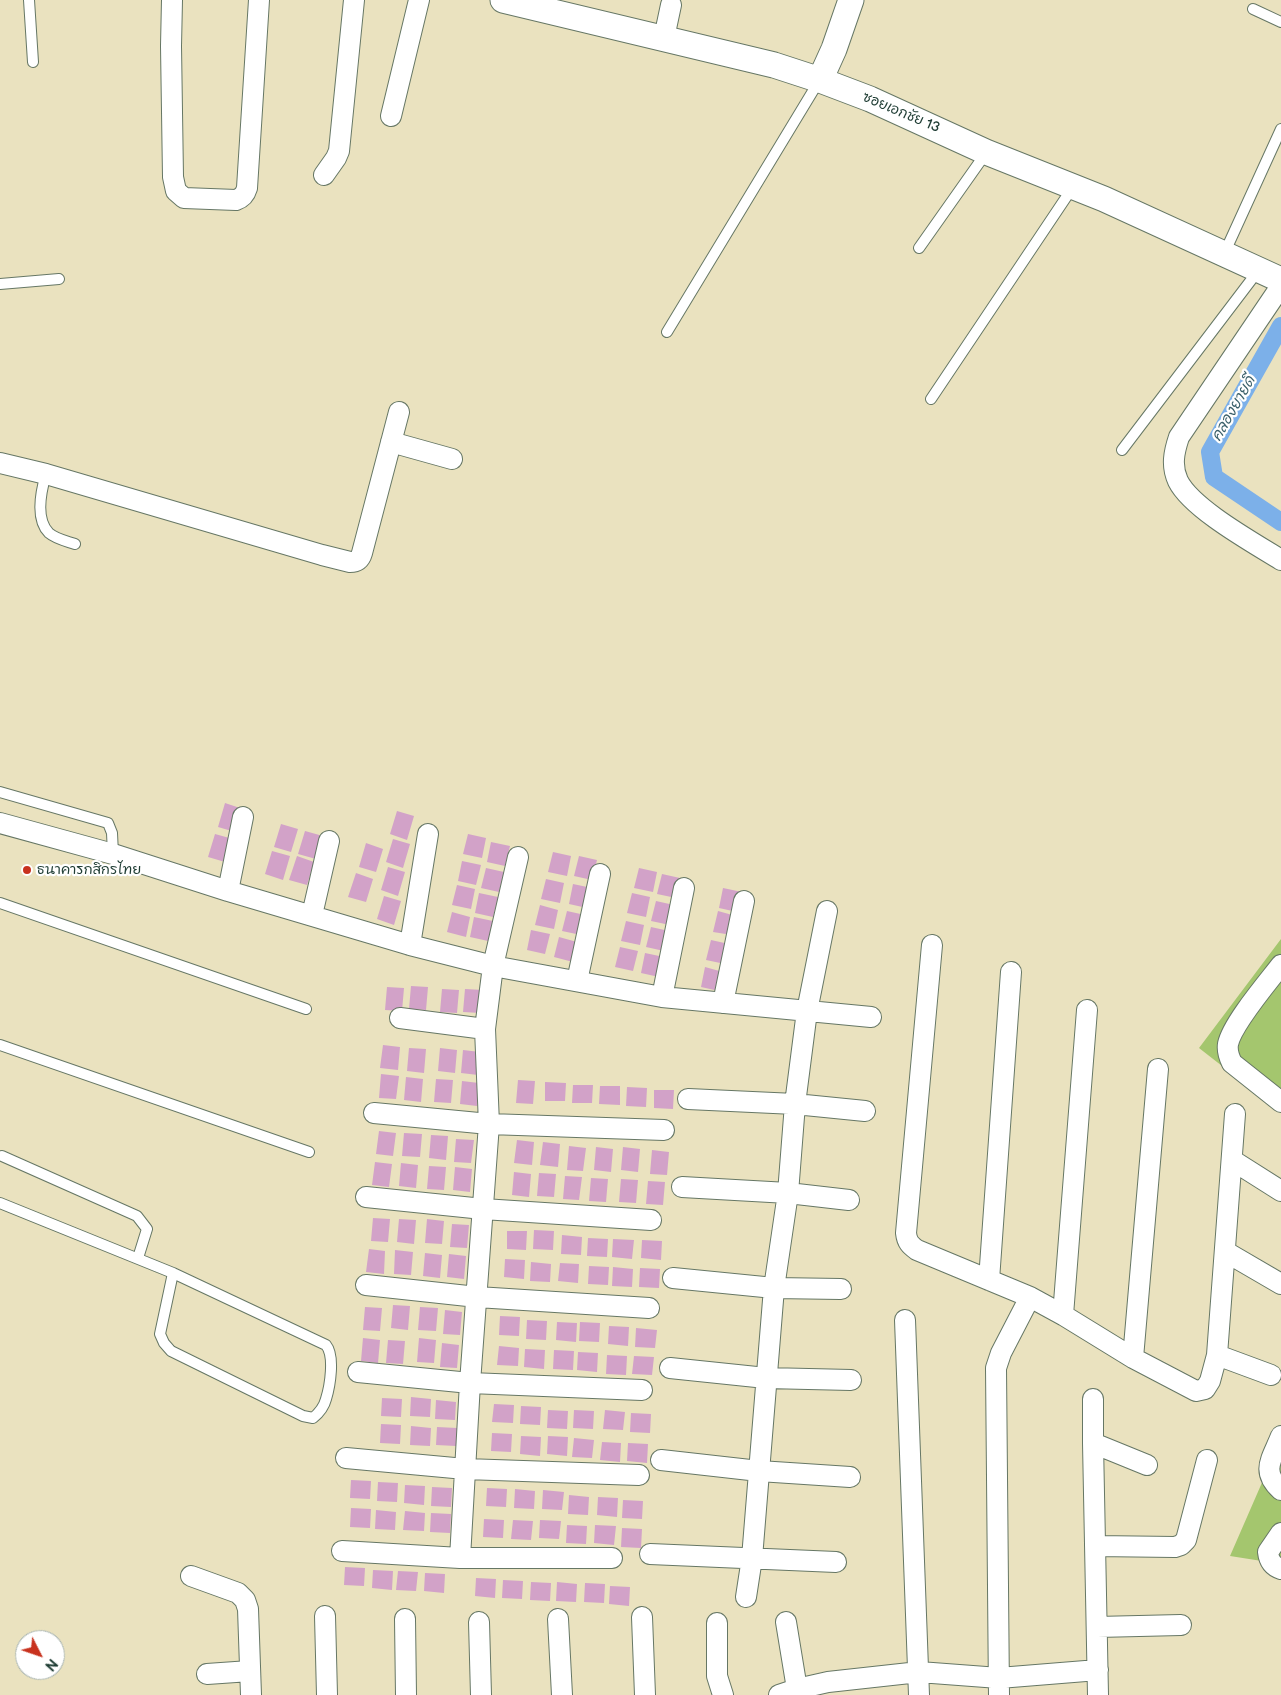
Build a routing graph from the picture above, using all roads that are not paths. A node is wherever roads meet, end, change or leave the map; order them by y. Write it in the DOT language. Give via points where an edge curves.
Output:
graph roads {
  1 [pos="29,0"];
  2 [pos="172,0"];
  3 [pos="260,0"];
  4 [pos="354,0"];
  5 [pos="419,0"];
  6 [pos="503,0"];
  7 [pos="851,0"];
  8 [pos="671,5"];
  9 [pos="1253,9"];
  10 [pos="1281,22"];
  11 [pos="664,38"];
  12 [pos="33,62"];
  13 [pos="820,80"];
  14 [pos="391,116"];
  15 [pos="1281,130"];
  16 [pos="986,152"];
  17 [pos="324,175"];
  18 [pos="1074,186"];
  19 [pos="920,248"];
  20 [pos="1224,255"];
  21 [pos="1258,271"];
  22 [pos="59,279"];
  23 [pos="1281,280"];
  24 [pos="0,284"];
  25 [pos="1281,286"];
  26 [pos="667,332"];
  27 [pos="931,399"];
  28 [pos="400,412"];
  29 [pos="392,442"];
  30 [pos="1122,450"];
  31 [pos="452,459"];
  32 [pos="0,462"];
  33 [pos="46,474"];
  34 [pos="75,544"];
  35 [pos="1281,560"];
  36 [pos="0,792"];
  37 [pos="243,817"];
  38 [pos="0,823"];
  39 [pos="428,834"];
  40 [pos="329,841"];
  41 [pos="113,854"];
  42 [pos="518,857"];
  43 [pos="600,874"];
  44 [pos="684,888"];
  45 [pos="228,891"];
  46 [pos="744,902"];
  47 [pos="0,903"];
  48 [pos="827,911"];
  49 [pos="312,915"];
  50 [pos="410,945"];
  51 [pos="932,945"];
  52 [pos="1281,965"];
  53 [pos="493,966"];
  54 [pos="1011,972"];
  55 [pos="577,981"];
  56 [pos="662,997"];
  57 [pos="723,1003"];
  58 [pos="306,1009"];
  59 [pos="1087,1010"];
  60 [pos="807,1011"];
  61 [pos="871,1017"];
  62 [pos="400,1018"];
  63 [pos="485,1029"];
  64 [pos="0,1045"];
  65 [pos="1158,1069"];
  66 [pos="688,1099"];
  67 [pos="1281,1102"];
  68 [pos="795,1104"];
  69 [pos="865,1111"];
  70 [pos="374,1113"];
  71 [pos="1236,1114"];
  72 [pos="489,1124"];
  73 [pos="664,1130"];
  74 [pos="309,1152"];
  75 [pos="2,1156"];
  76 [pos="1232,1160"];
  77 [pos="682,1187"];
  78 [pos="1281,1191"];
  79 [pos="788,1193"];
  80 [pos="366,1197"];
  81 [pos="849,1200"];
  82 [pos="0,1202"];
  83 [pos="483,1210"];
  84 [pos="651,1220"];
  85 [pos="1226,1252"];
  86 [pos="138,1258"];
  87 [pos="173,1273"];
  88 [pos="673,1278"];
  89 [pos="989,1280"];
  90 [pos="1281,1284"];
  91 [pos="366,1285"];
  92 [pos="774,1288"];
  93 [pos="841,1289"];
  94 [pos="477,1297"];
  95 [pos="1030,1297"];
  96 [pos="649,1308"];
  97 [pos="1063,1315"];
  98 [pos="904,1320"];
  99 [pos="1217,1355"];
  100 [pos="1133,1358"];
  101 [pos="670,1368"];
  102 [pos="358,1372"];
  103 [pos="1271,1375"];
  104 [pos="766,1378"];
  105 [pos="852,1380"];
  106 [pos="470,1383"];
  107 [pos="642,1390"];
  108 [pos="1093,1399"];
  109 [pos="1281,1436"];
  110 [pos="1093,1443"];
  111 [pos="346,1458"];
  112 [pos="661,1460"];
  113 [pos="1207,1460"];
  114 [pos="1147,1465"];
  115 [pos="465,1469"];
  116 [pos="759,1471"];
  117 [pos="640,1475"];
  118 [pos="850,1477"];
  119 [pos="1281,1490"];
  120 [pos="1281,1533"];
  121 [pos="1095,1546"];
  122 [pos="342,1550"];
  123 [pos="650,1554"];
  124 [pos="460,1558"];
  125 [pos="612,1558"];
  126 [pos="752,1558"];
  127 [pos="836,1562"];
  128 [pos="1281,1570"];
  129 [pos="191,1576"];
  130 [pos="746,1597"];
  131 [pos="325,1616"];
  132 [pos="642,1617"];
  133 [pos="404,1619"];
  134 [pos="558,1619"];
  135 [pos="479,1622"];
  136 [pos="786,1622"];
  137 [pos="717,1624"];
  138 [pos="1181,1625"];
  139 [pos="1097,1627"];
  140 [pos="1098,1670"];
  141 [pos="250,1671"];
  142 [pos="919,1672"];
  143 [pos="207,1674"];
  144 [pos="999,1686"];
  145 [pos="788,1692"];
  146 [pos="251,1695"];
  147 [pos="327,1695"];
  148 [pos="406,1695"];
  149 [pos="481,1695"];
  150 [pos="562,1695"];
  151 [pos="645,1695"];
  152 [pos="723,1695"];
  153 [pos="919,1695"];
  154 [pos="1098,1695"];
  1 -- 12 [label="lane"];
  2 -- 3 [label="street" via="173,177 176,191 182,197 216,200 240,199 248,188"];
  4 -- 17 [label="street" via="339,151"];
  5 -- 14 [label="street"];
  6 -- 11 [label="street, ซอยเอกชัย 13"];
  7 -- 13 [label="street"];
  8 -- 11 [label="street"];
  9 -- 10 [label="lane"];
  11 -- 13 [label="street, ซอยเอกชัย 13" via="774,65"];
  13 -- 16 [label="street, ซอยเอกชัย 13"];
  13 -- 26 [label="lane"];
  15 -- 20 [label="lane"];
  16 -- 18 [label="street, ซอยเอกชัย 13"];
  16 -- 19 [label="lane"];
  18 -- 20 [label="street, ซอยเอกชัย 13"];
  18 -- 27 [label="lane"];
  20 -- 21 [label="street, ซอยเอกชัย 13"];
  21 -- 23 [label="street, ซอยเอกชัย 13"];
  21 -- 30 [label="lane"];
  22 -- 24 [label="lane"];
  25 -- 35 [label="street" via="1179,437 1173,461 1178,481 1200,506"];
  28 -- 29 [label="street"];
  29 -- 31 [label="street"];
  29 -- 33 [label="street" via="362,553 355,562"];
  32 -- 33 [label="street"];
  33 -- 34 [label="lane" via="42,487 44,527 58,539"];
  36 -- 41 [label="lane" via="108,823"];
  37 -- 45 [label="street"];
  38 -- 41 [label="street"];
  39 -- 50 [label="street"];
  40 -- 49 [label="street"];
  41 -- 45 [label="street"];
  42 -- 53 [label="street"];
  43 -- 55 [label="street"];
  44 -- 56 [label="street"];
  45 -- 49 [label="street"];
  46 -- 57 [label="street"];
  47 -- 58 [label="lane"];
  48 -- 60 [label="street"];
  49 -- 50 [label="street"];
  50 -- 53 [label="street"];
  51 -- 89 [label="street" via="907,1241 917,1250"];
  52 -- 67 [label="street" via="1248,1009 1228,1044 1232,1063"];
  53 -- 55 [label="street"];
  53 -- 63 [label="street"];
  54 -- 89 [label="street"];
  55 -- 56 [label="street"];
  56 -- 57 [label="street"];
  57 -- 60 [label="street"];
  59 -- 97 [label="street"];
  60 -- 61 [label="street"];
  60 -- 68 [label="street"];
  62 -- 63 [label="street"];
  63 -- 72 [label="street"];
  64 -- 74 [label="lane"];
  65 -- 100 [label="street"];
  66 -- 68 [label="street"];
  68 -- 69 [label="street"];
  68 -- 79 [label="street"];
  70 -- 72 [label="street"];
  71 -- 76 [label="street"];
  72 -- 73 [label="street"];
  72 -- 83 [label="street"];
  75 -- 86 [label="lane" via="137,1216 147,1229"];
  76 -- 78 [label="street"];
  76 -- 85 [label="street"];
  77 -- 79 [label="street"];
  79 -- 81 [label="street"];
  79 -- 92 [label="street"];
  80 -- 83 [label="street"];
  82 -- 86 [label="lane"];
  83 -- 84 [label="street"];
  83 -- 94 [label="street"];
  85 -- 90 [label="street"];
  85 -- 99 [label="street"];
  86 -- 87 [label="lane"];
  87 -- 87 [label="lane" via="160,1334 171,1351 303,1416 312,1418 319,1412 326,1399 332,1364 330,1350 326,1346"];
  88 -- 92 [label="street"];
  89 -- 95 [label="street"];
  91 -- 94 [label="street"];
  92 -- 93 [label="street"];
  92 -- 104 [label="street"];
  94 -- 96 [label="street"];
  94 -- 106 [label="street"];
  95 -- 97 [label="street"];
  95 -- 144 [label="street" via="996,1368"];
  97 -- 100 [label="street"];
  98 -- 142 [label="street"];
  99 -- 100 [label="street" via="1210,1381 1204,1389 1196,1391"];
  99 -- 103 [label="street"];
  101 -- 104 [label="street"];
  102 -- 106 [label="street"];
  104 -- 105 [label="street"];
  104 -- 116 [label="street"];
  106 -- 107 [label="street"];
  106 -- 115 [label="street"];
  108 -- 110 [label="street"];
  109 -- 119 [label="street" via="1268,1468 1269,1475"];
  110 -- 114 [label="street"];
  110 -- 121 [label="street"];
  111 -- 115 [label="street"];
  112 -- 116 [label="street"];
  113 -- 121 [label="street" via="1186,1540 1181,1545"];
  115 -- 117 [label="street"];
  115 -- 124 [label="street"];
  116 -- 118 [label="street"];
  116 -- 126 [label="street"];
  120 -- 128 [label="street" via="1268,1552 1269,1560"];
  121 -- 139 [label="street"];
  122 -- 124 [label="street"];
  123 -- 126 [label="street"];
  124 -- 125 [label="street"];
  126 -- 127 [label="street"];
  126 -- 130 [label="street"];
  129 -- 141 [label="street" via="238,1593 245,1600"];
  131 -- 147 [label="street"];
  132 -- 151 [label="street"];
  133 -- 148 [label="street"];
  134 -- 150 [label="street"];
  135 -- 149 [label="street"];
  136 -- 145 [label="street"];
  137 -- 152 [label="street" via="717,1676"];
  138 -- 139 [label="street"];
  139 -- 140 [label="street"];
  140 -- 144 [label="street"];
  140 -- 154 [label="street"];
  141 -- 143 [label="street"];
  141 -- 146 [label="street"];
  142 -- 144 [label="street"];
  142 -- 145 [label="street" via="828,1682"];
  142 -- 153 [label="street"];
}
